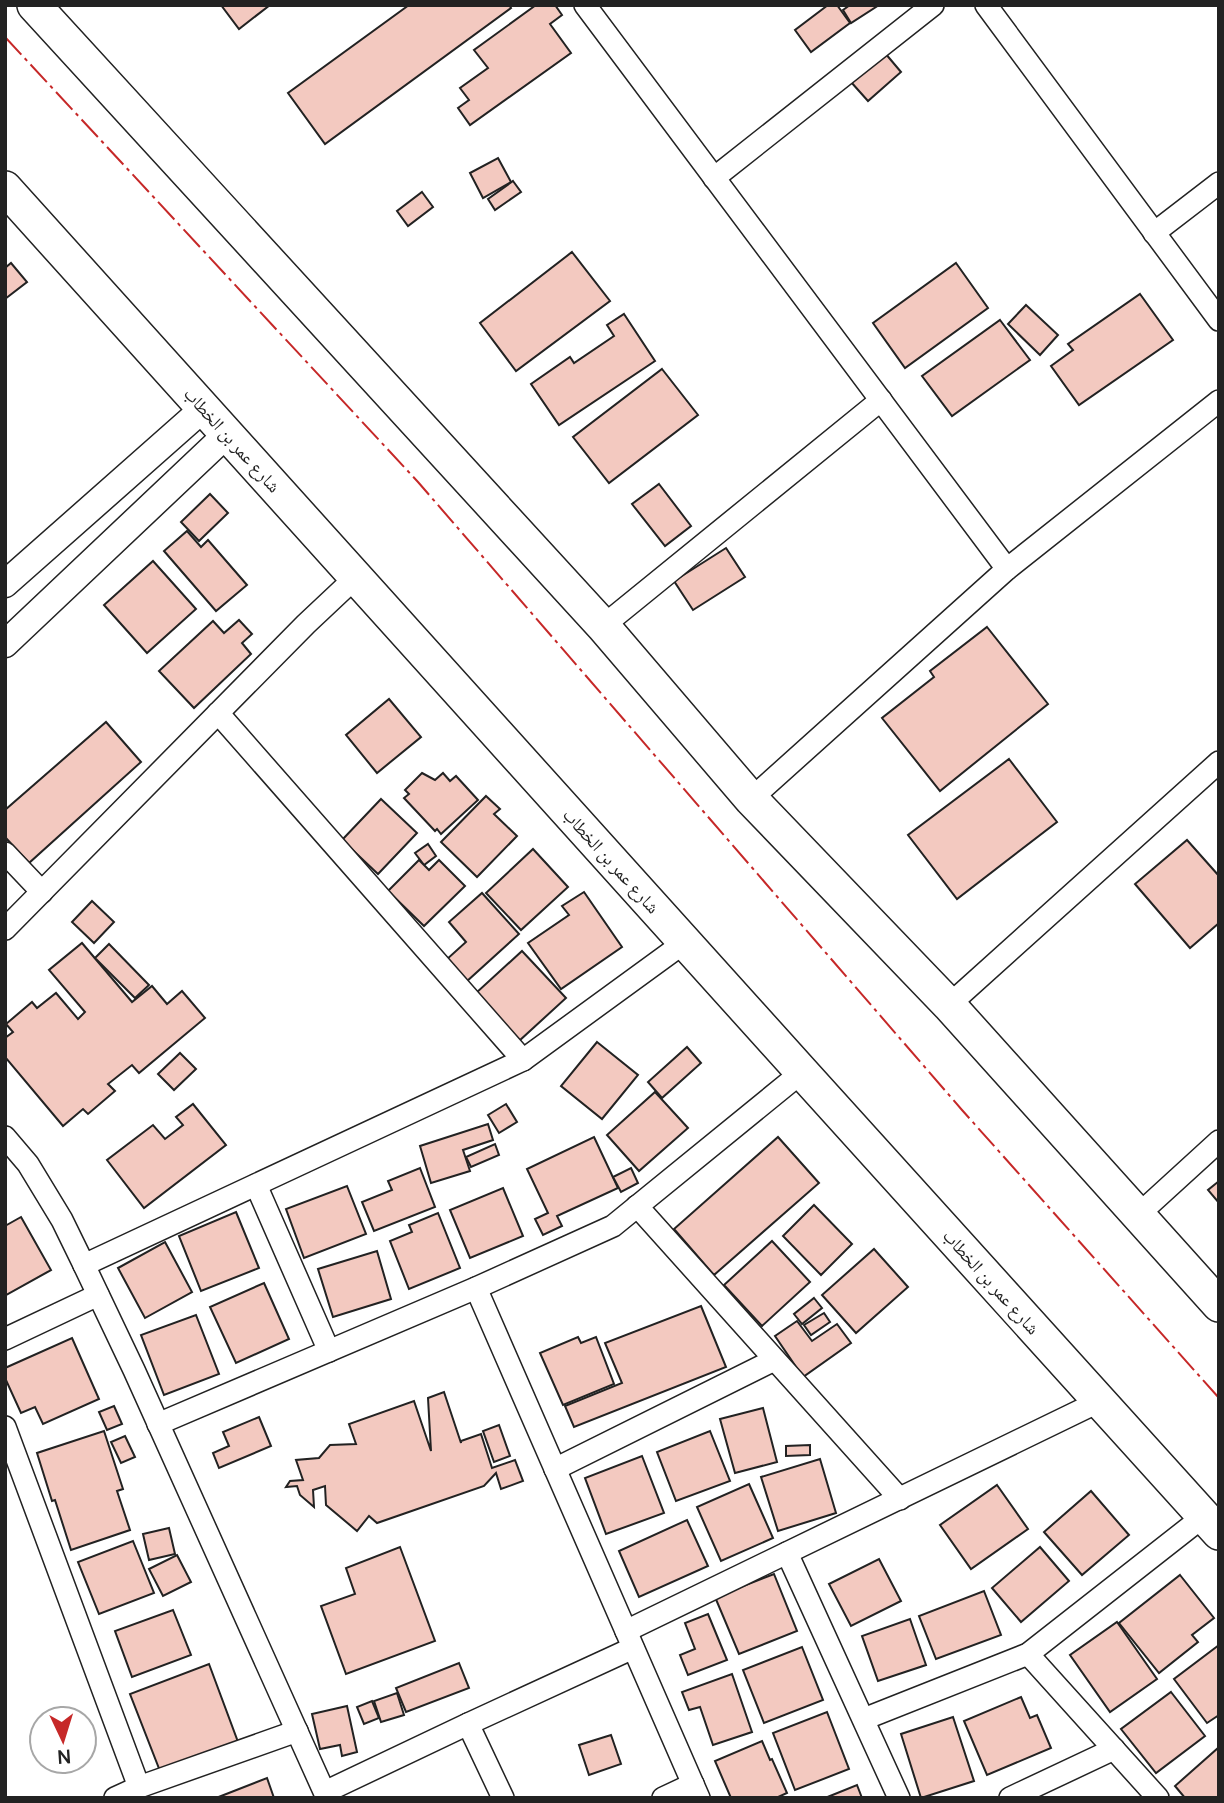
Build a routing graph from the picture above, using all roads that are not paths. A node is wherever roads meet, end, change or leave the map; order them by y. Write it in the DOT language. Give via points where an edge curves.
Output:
graph roads {
  1 [pos="34,5"];
  2 [pos="585,5"];
  3 [pos="933,5"];
  4 [pos="986,5"];
  5 [pos="714,177"];
  6 [pos="1219,183"];
  7 [pos="5,188"];
  8 [pos="1154,233"];
  9 [pos="1219,320"];
  10 [pos="881,400"];
  11 [pos="1219,401"];
  12 [pos="204,408"];
  13 [pos="227,434"];
  14 [pos="1007,569"];
  15 [pos="356,577"];
  16 [pos="5,584"];
  17 [pos="603,626"];
  18 [pos="5,644"];
  19 [pos="218,713"];
  20 [pos="1219,762"];
  21 [pos="751,799"];
  22 [pos="5,853"];
  23 [pos="43,891"];
  24 [pos="5,929"];
  25 [pos="685,943"];
  26 [pos="949,1005"];
  27 [pos="523,1060"];
  28 [pos="802,1072"];
  29 [pos="5,1137"];
  30 [pos="1219,1141"];
  31 [pos="256,1185"];
  32 [pos="637,1206"];
  33 [pos="1138,1216"];
  34 [pos="84,1265"];
  35 [pos="476,1288"];
  36 [pos="98,1295"];
  37 [pos="1219,1305"];
  38 [pos="5,1339"];
  39 [pos="329,1351"];
  40 [pos="774,1360"];
  41 [pos="1100,1401"];
  42 [pos="158,1424"];
  43 [pos="5,1427"];
  44 [pos="555,1469"];
  45 [pos="900,1499"];
  46 [pos="1211,1524"];
  47 [pos="787,1553"];
  48 [pos="630,1640"];
  49 [pos="1028,1654"];
  50 [pos="864,1719"];
  51 [pos="468,1724"];
  52 [pos="297,1731"];
  53 [pos="1114,1749"];
  54 [pos="139,1787"];
  55 [pos="696,1791"];
  56 [pos="326,1795"];
  57 [pos="115,1798"];
  58 [pos="503,1798"];
  59 [pos="663,1798"];
  60 [pos="900,1798"];
  61 [pos="1010,1798"];
  62 [pos="1158,1798"];
  1 -- 17 [label="main road"];
  2 -- 5 [label="street"];
  3 -- 5 [label="street"];
  4 -- 8 [label="street"];
  5 -- 10 [label="street"];
  6 -- 8 [label="street"];
  7 -- 12 [label="main road, شارع عمر بن الخطاب"];
  8 -- 9 [label="street"];
  10 -- 14 [label="street"];
  10 -- 17 [label="street"];
  11 -- 14 [label="street"];
  12 -- 13 [label="main road, شارع عمر بن الخطاب"];
  12 -- 16 [label="street"];
  13 -- 15 [label="main road, شارع عمر بن الخطاب"];
  13 -- 18 [label="street"];
  14 -- 21 [label="street"];
  15 -- 19 [label="street"];
  15 -- 25 [label="main road, شارع عمر بن الخطاب"];
  17 -- 21 [label="main road"];
  19 -- 23 [label="street"];
  19 -- 27 [label="street"];
  20 -- 26 [label="street"];
  21 -- 26 [label="main road"];
  22 -- 23 [label="street"];
  23 -- 24 [label="street"];
  25 -- 27 [label="street"];
  25 -- 28 [label="main road, شارع عمر بن الخطاب"];
  26 -- 33 [label="main road"];
  27 -- 31 [label="street"];
  28 -- 32 [label="street"];
  28 -- 41 [label="main road, شارع عمر بن الخطاب"];
  29 -- 34 [label="street" via="28,1164"];
  30 -- 33 [label="street"];
  31 -- 34 [label="street"];
  31 -- 39 [label="street"];
  32 -- 35 [label="street" via="613,1226"];
  32 -- 40 [label="street"];
  33 -- 37 [label="main road"];
  34 -- 36 [label="street"];
  35 -- 39 [label="street"];
  35 -- 44 [label="street"];
  36 -- 38 [label="street"];
  36 -- 42 [label="street"];
  39 -- 42 [label="street"];
  40 -- 44 [label="street"];
  40 -- 45 [label="street"];
  41 -- 45 [label="street"];
  41 -- 46 [label="main road, شارع عمر بن الخطاب"];
  42 -- 52 [label="street"];
  43 -- 54 [label="street"];
  44 -- 48 [label="street"];
  45 -- 47 [label="street"];
  46 -- 49 [label="street"];
  47 -- 48 [label="street"];
  47 -- 50 [label="street"];
  48 -- 51 [label="street"];
  48 -- 55 [label="street"];
  49 -- 50 [label="street"];
  49 -- 53 [label="street"];
  50 -- 60 [label="street"];
  51 -- 56 [label="street"];
  51 -- 58 [label="street"];
  52 -- 54 [label="street"];
  52 -- 56 [label="street"];
  53 -- 61 [label="street"];
  53 -- 62 [label="street"];
  54 -- 57 [label="street"];
  55 -- 59 [label="street"];
}
